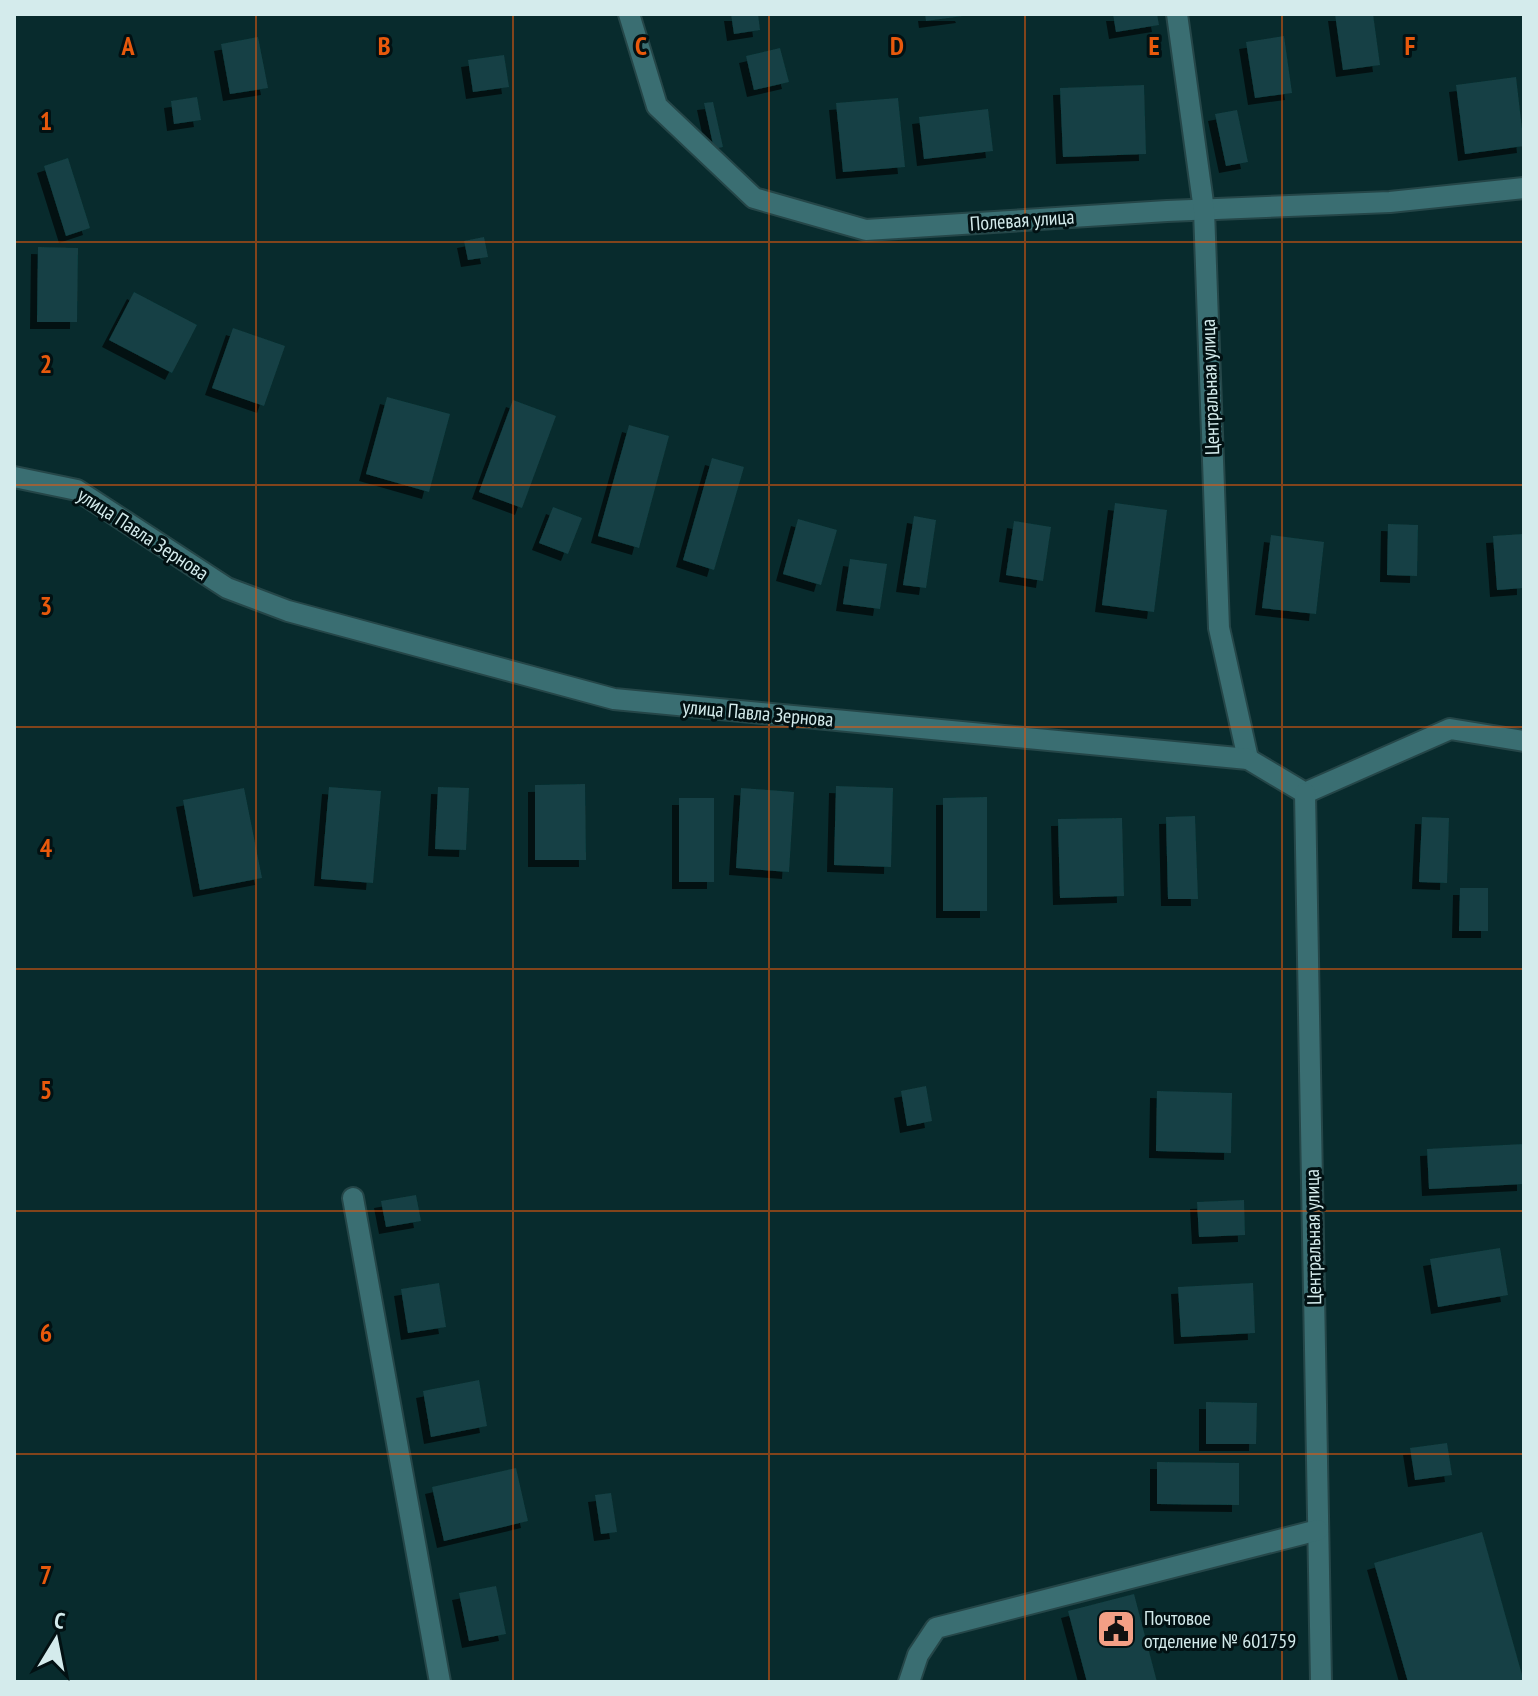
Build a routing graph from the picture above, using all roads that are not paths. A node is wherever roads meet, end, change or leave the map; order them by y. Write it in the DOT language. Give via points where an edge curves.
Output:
graph roads {
  1 [pos="629,14"];
  2 [pos="1177,14"];
  3 [pos="1524,188"];
  4 [pos="1204,210"];
  5 [pos="14,477"];
  6 [pos="1524,741"];
  7 [pos="1248,759"];
  8 [pos="1305,793"];
  9 [pos="353,1198"];
  10 [pos="1318,1530"];
  11 [pos="440,1682"];
  12 [pos="909,1682"];
  13 [pos="1321,1682"];
  1 -- 4 [label="street, Полевая улица" via="657,106 754,198 866,230"];
  2 -- 4 [label="street, Центральная улица"];
  3 -- 4 [label="street, Полевая улица" via="1390,202"];
  4 -- 7 [label="street, Центральная улица" via="1219,628"];
  5 -- 7 [label="street, улица Павла Зернова" via="77,490 239,593 614,699"];
  6 -- 8 [label="street" via="1450,729"];
  7 -- 8 [label="street, улица Павла Зернова"];
  8 -- 10 [label="street, Центральная улица"];
  9 -- 11 [label="street"];
  10 -- 12 [label="street" via="936,1628 918,1655"];
  10 -- 13 [label="street, Центральная улица"];
}
